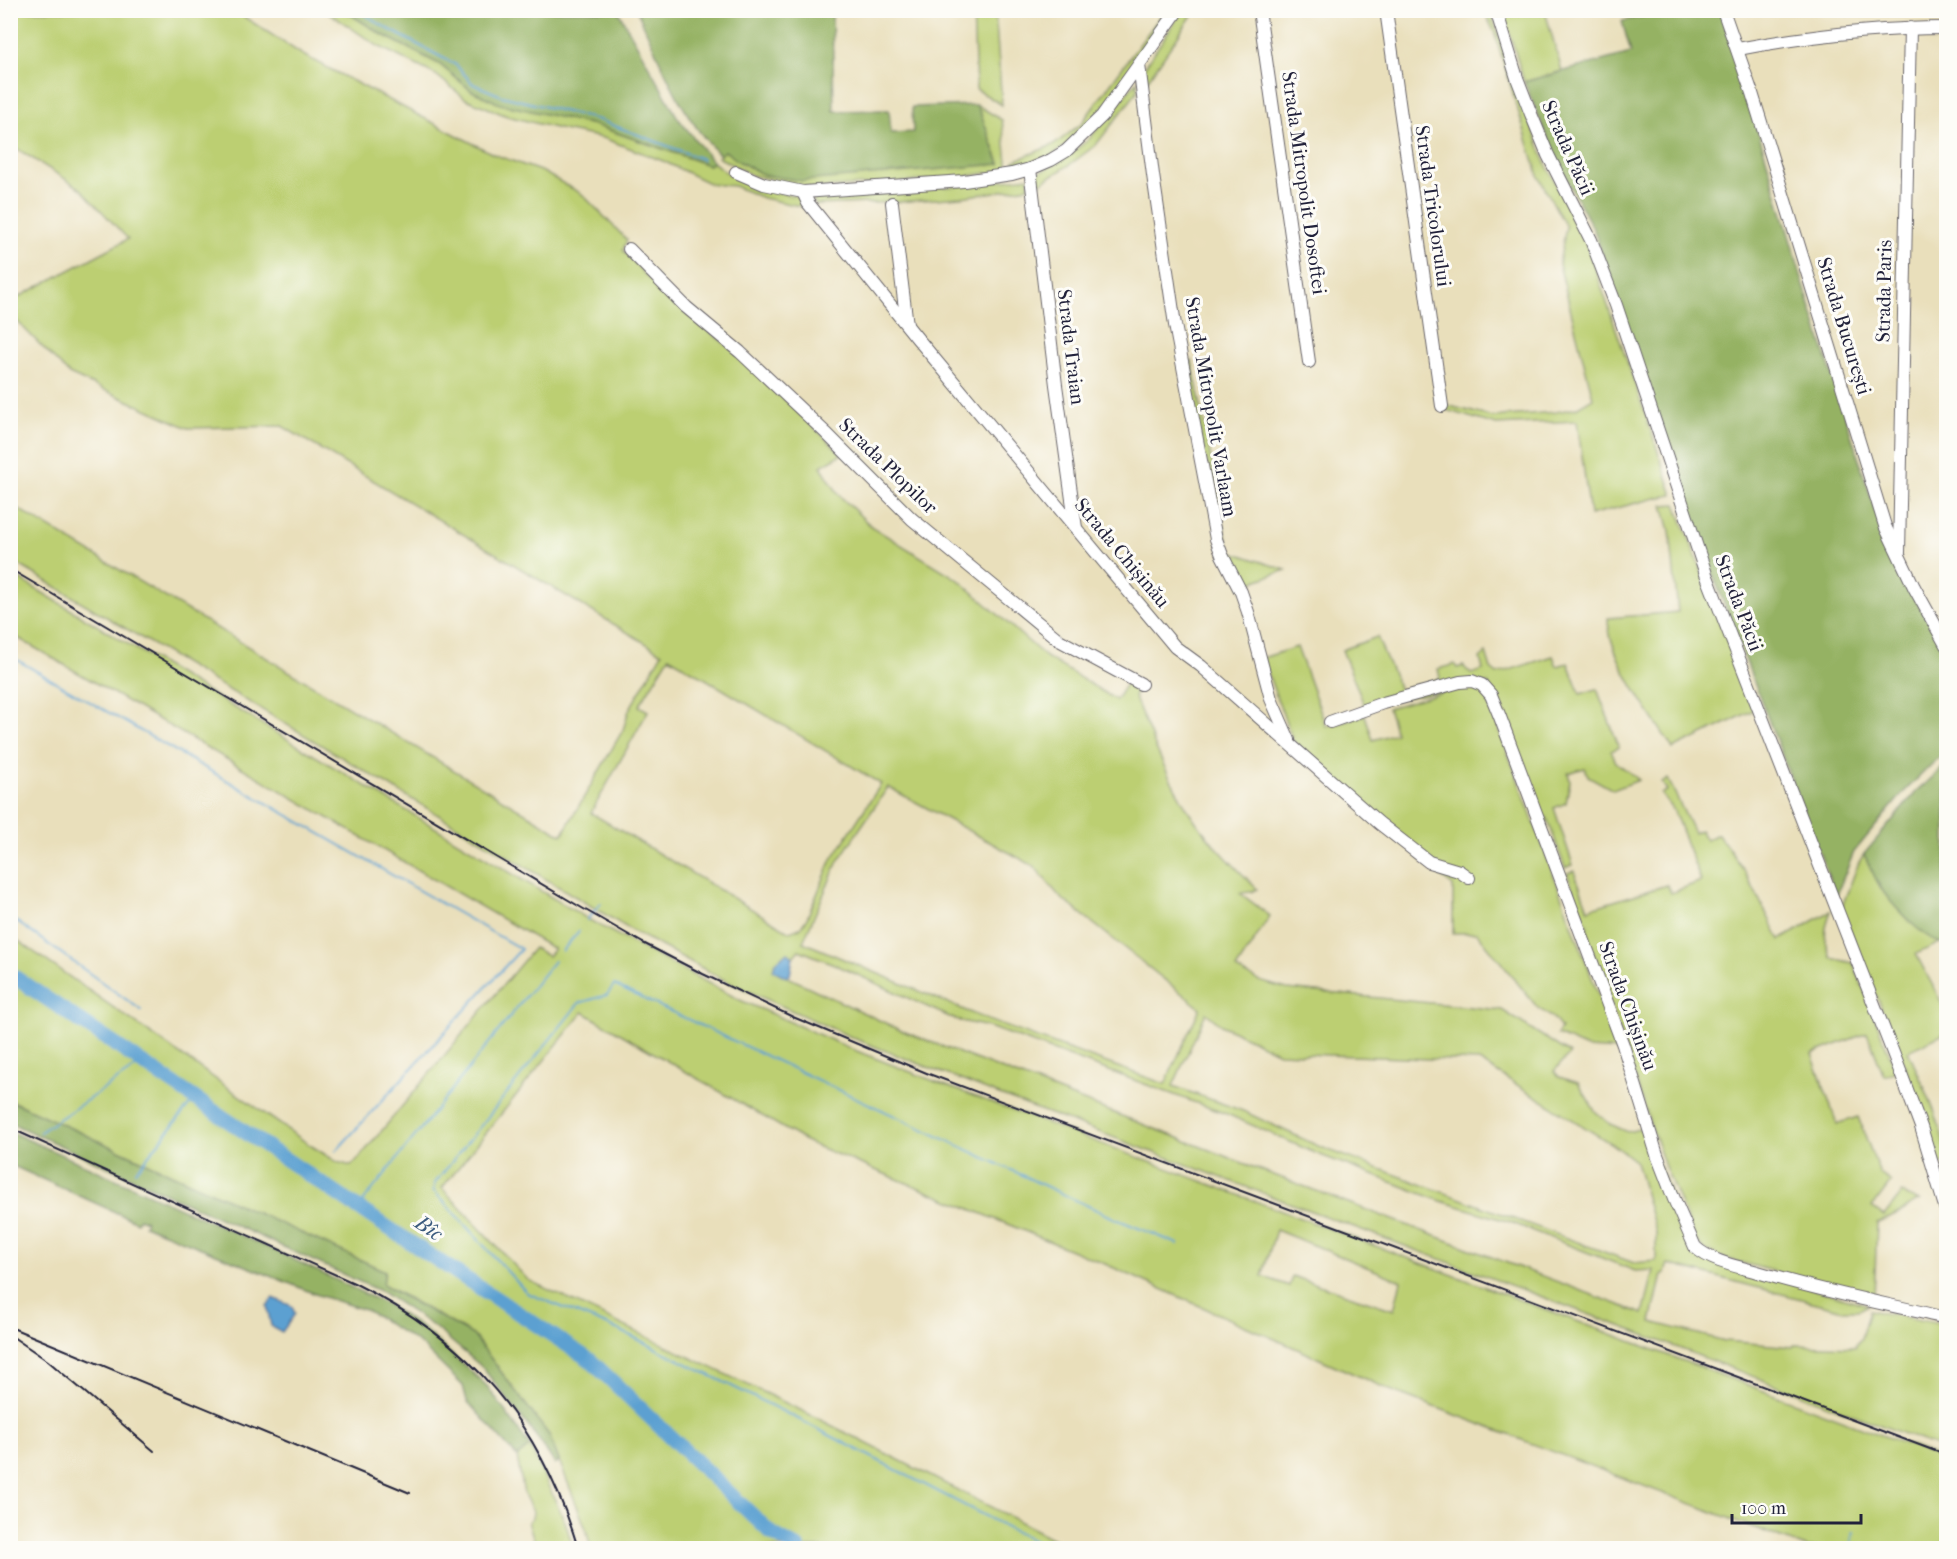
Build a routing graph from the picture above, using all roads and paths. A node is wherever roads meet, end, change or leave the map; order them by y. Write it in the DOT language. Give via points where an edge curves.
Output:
graph roads {
  1 [pos="1178,10"];
  2 [pos="1259,10"];
  3 [pos="1386,10"];
  4 [pos="1496,10"];
  5 [pos="1723,10"];
  6 [pos="1910,28"];
  7 [pos="1947,28"];
  8 [pos="1738,49"];
  9 [pos="1139,65"];
  10 [pos="1030,169"];
  11 [pos="736,172"];
  12 [pos="803,192"];
  13 [pos="892,203"];
  14 [pos="629,249"];
  15 [pos="908,326"];
  16 [pos="1310,362"];
  17 [pos="1442,406"];
  18 [pos="1077,529"];
  19 [pos="1899,555"];
  20 [pos="1947,645"];
  21 [pos="1141,684"];
  22 [pos="1330,722"];
  23 [pos="1291,744"];
  24 [pos="1469,878"];
  25 [pos="1947,1210"];
  26 [pos="1947,1318"];
  1 -- 9 [label="street"];
  2 -- 16 [label="street, Strada Mitropolit Dosoftei"];
  3 -- 17 [label="street, Strada Tricolorului"];
  4 -- 25 [label="street, Strada Păcii" via="1535,124 1591,240 1616,305 1706,574 1897,1063"];
  5 -- 8 [label="street, Strada București"];
  6 -- 7 [label="street"];
  6 -- 8 [label="street" via="1801,37"];
  6 -- 19 [label="street, Strada Paris"];
  8 -- 19 [label="street, Strada București" via="1873,489"];
  9 -- 10 [label="street" via="1102,116 1078,141"];
  9 -- 23 [label="street, Strada Mitropolit Varlaam" via="1175,325 1216,539 1241,592 1271,699"];
  10 -- 12 [label="street" via="963,181"];
  10 -- 18 [label="street, Strada Traian"];
  11 -- 12 [label="street" via="764,184"];
  12 -- 15 [label="street, Strada Chișinău"];
  13 -- 15 [label="street"];
  14 -- 21 [label="street, Strada Plopilor" via="912,519 1059,640"];
  15 -- 18 [label="street, Strada Chișinău"];
  18 -- 23 [label="street, Strada Chișinău" via="1175,647"];
  19 -- 20 [label="street, Strada București"];
  22 -- 26 [label="street, Strada Chișinău" via="1460,682 1482,685 1491,695 1546,836 1623,1045 1657,1155 1695,1247 1730,1264 1790,1282"];
  23 -- 24 [label="street, Strada Chișinău" via="1345,795 1429,862"];
}
